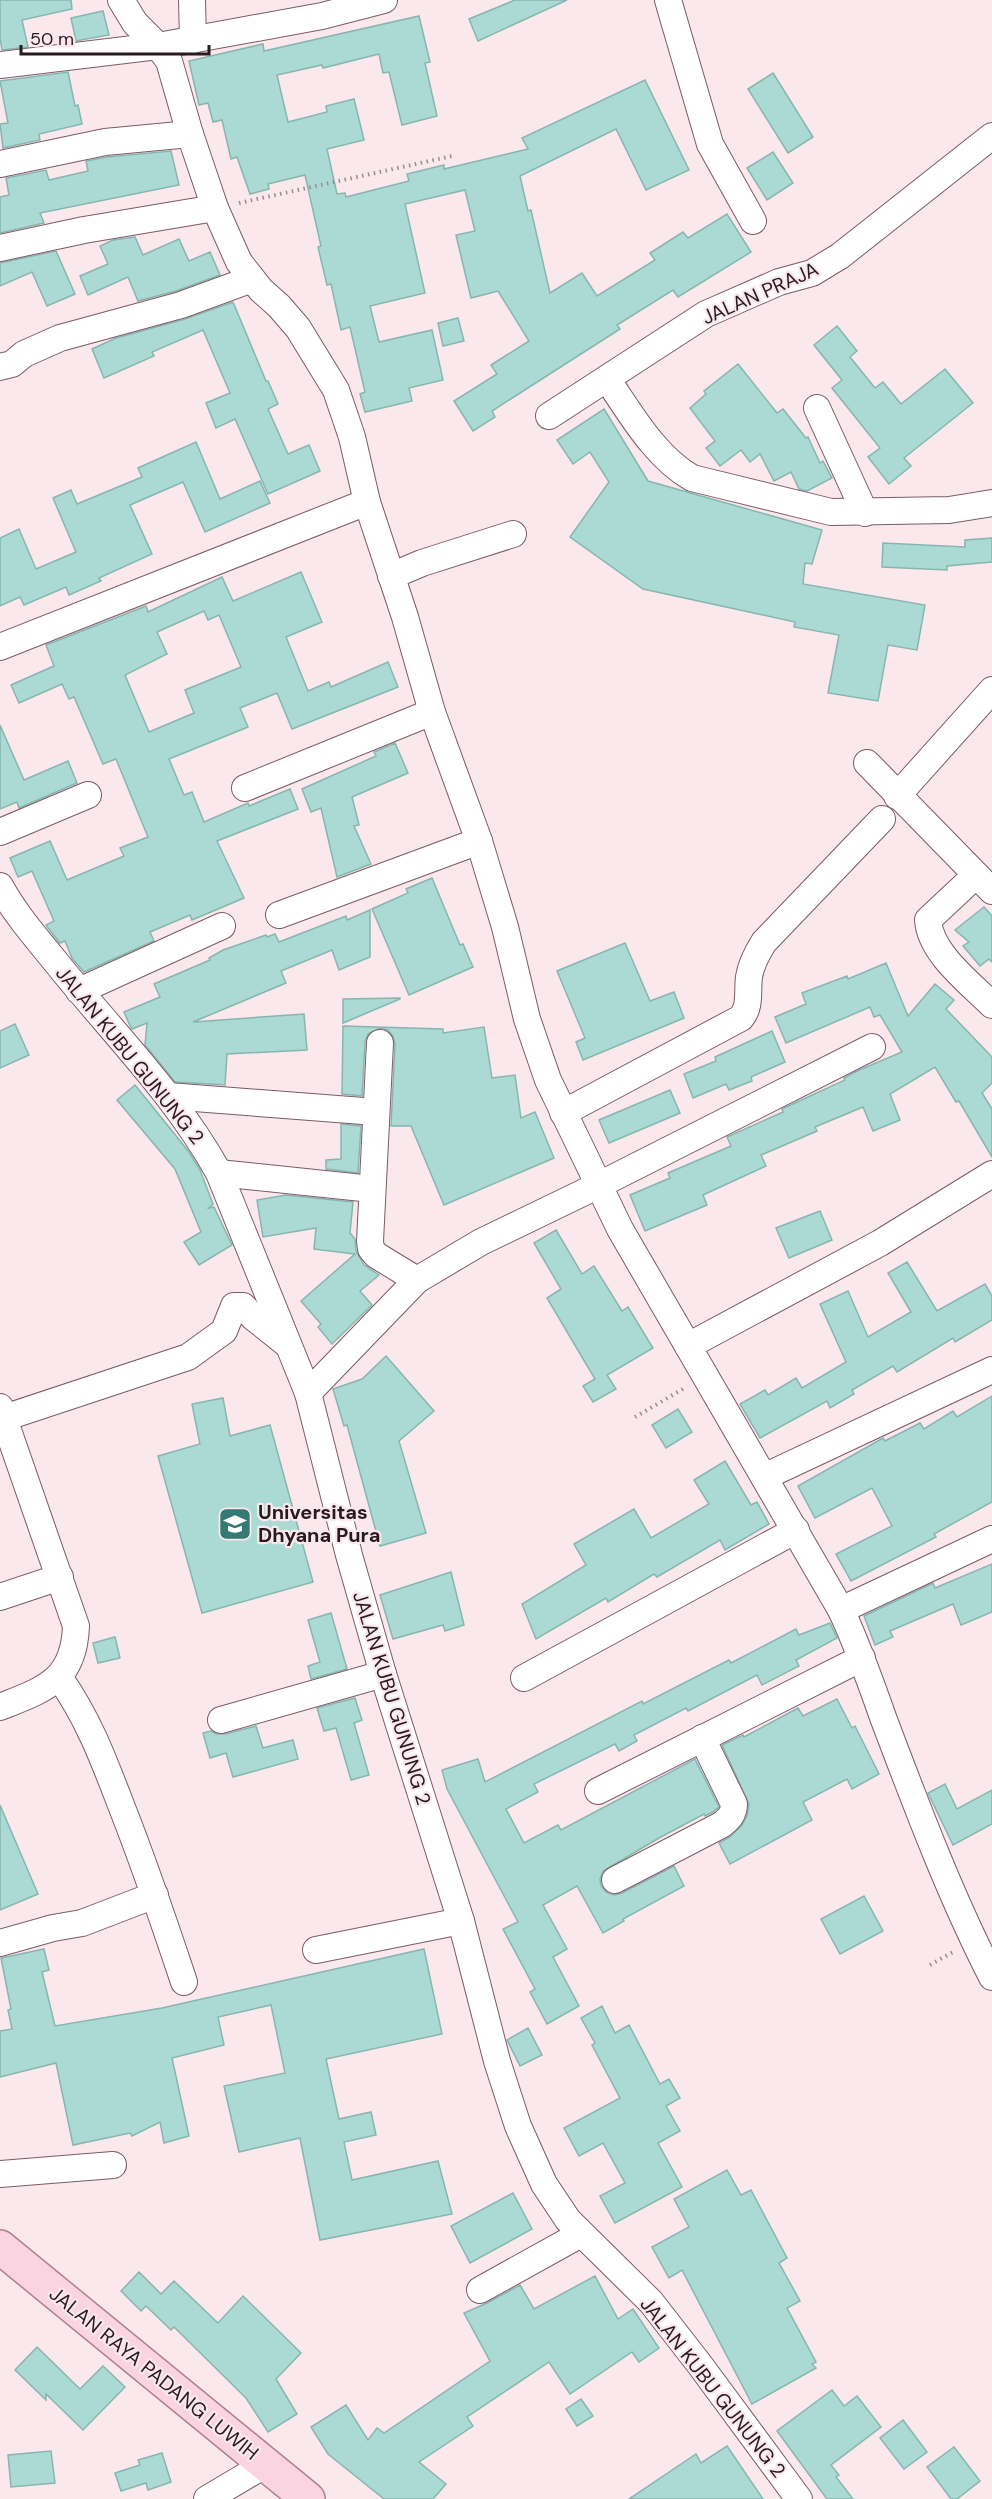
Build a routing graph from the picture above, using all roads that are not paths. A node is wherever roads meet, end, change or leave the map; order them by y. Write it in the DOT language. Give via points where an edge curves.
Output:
graph roads {
  1 [pos="121,0"];
  2 [pos="192,0"];
  3 [pos="384,0"];
  4 [pos="668,0"];
  5 [pos="193,40"];
  6 [pos="159,46"];
  7 [pos="0,64"];
  8 [pos="190,134"];
  9 [pos="992,136"];
  10 [pos="0,164"];
  11 [pos="215,208"];
  12 [pos="753,221"];
  13 [pos="0,248"];
  14 [pos="252,279"];
  15 [pos="0,367"];
  16 [pos="607,379"];
  17 [pos="817,408"];
  18 [pos="549,416"];
  19 [pos="367,502"];
  20 [pos="992,503"];
  21 [pos="865,513"];
  22 [pos="513,534"];
  23 [pos="391,576"];
  24 [pos="0,647"];
  25 [pos="992,690"];
  26 [pos="432,712"];
  27 [pos="867,763"];
  28 [pos="245,788"];
  29 [pos="88,795"];
  30 [pos="897,796"];
  31 [pos="882,819"];
  32 [pos="0,832"];
  33 [pos="479,841"];
  34 [pos="984,883"];
  35 [pos="4,901"];
  36 [pos="279,915"];
  37 [pos="222,926"];
  38 [pos="79,991"];
  39 [pos="992,1005"];
  40 [pos="380,1043"];
  41 [pos="872,1047"];
  42 [pos="168,1096"];
  43 [pos="376,1112"];
  44 [pos="563,1113"];
  45 [pos="219,1173"];
  46 [pos="992,1174"];
  47 [pos="599,1185"];
  48 [pos="372,1189"];
  49 [pos="417,1280"];
  50 [pos="688,1346"];
  51 [pos="290,1347"];
  52 [pos="992,1370"];
  53 [pos="308,1393"];
  54 [pos="2,1412"];
  55 [pos="764,1477"];
  56 [pos="796,1530"];
  57 [pos="992,1539"];
  58 [pos="60,1577"];
  59 [pos="0,1597"];
  60 [pos="841,1610"];
  61 [pos="862,1658"];
  62 [pos="383,1674"];
  63 [pos="59,1677"];
  64 [pos="524,1678"];
  65 [pos="0,1707"];
  66 [pos="221,1720"];
  67 [pos="702,1738"];
  68 [pos="598,1791"];
  69 [pos="615,1880"];
  70 [pos="155,1895"];
  71 [pos="461,1921"];
  72 [pos="0,1943"];
  73 [pos="316,1950"];
  74 [pos="992,1977"];
  75 [pos="184,1982"];
  76 [pos="113,2165"];
  77 [pos="0,2174"];
  78 [pos="581,2234"];
  79 [pos="0,2247"];
  80 [pos="480,2290"];
  81 [pos="266,2464"];
  82 [pos="207,2499"];
  83 [pos="308,2499"];
  84 [pos="799,2499"];
  1 -- 6 [label="street" via="135,23"];
  2 -- 5 [label="street"];
  3 -- 5 [label="street"];
  4 -- 12 [label="street" via="710,144"];
  5 -- 6 [label="street"];
  6 -- 7 [label="street"];
  6 -- 8 [label="street" via="169,61"];
  8 -- 10 [label="street" via="105,142"];
  8 -- 11 [label="street"];
  9 -- 16 [label="street, JALAN PRAJA" via="840,256 812,273 779,282 706,314"];
  11 -- 13 [label="street"];
  11 -- 14 [label="street" via="231,246"];
  14 -- 15 [label="street" via="181,305 60,338"];
  14 -- 19 [label="street" via="298,328 336,390"];
  16 -- 18 [label="street, JALAN PRAJA"];
  16 -- 21 [label="street" via="659,451 692,478 831,512"];
  17 -- 21 [label="street"];
  19 -- 23 [label="street"];
  19 -- 24 [label="street"];
  20 -- 21 [label="street" via="949,510"];
  22 -- 23 [label="street"];
  23 -- 26 [label="street"];
  25 -- 30 [label="street"];
  26 -- 28 [label="street"];
  26 -- 33 [label="street"];
  27 -- 30 [label="street"];
  29 -- 32 [label="street"];
  30 -- 34 [label="street"];
  31 -- 44 [label="street" via="764,942 754,959 747,1011 741,1018"];
  33 -- 36 [label="street"];
  33 -- 44 [label="street" via="527,1019"];
  34 -- 39 [label="street" via="928,920 928,932 946,958"];
  35 -- 38 [label="street, JALAN KUBU GUNUNG 2"];
  37 -- 38 [label="street"];
  38 -- 42 [label="street, JALAN KUBU GUNUNG 2"];
  40 -- 43 [label="street"];
  41 -- 47 [label="street"];
  42 -- 43 [label="street"];
  42 -- 45 [label="street, JALAN KUBU GUNUNG 2"];
  43 -- 48 [label="street"];
  44 -- 47 [label="street"];
  45 -- 48 [label="street"];
  45 -- 51 [label="street, JALAN KUBU GUNUNG 2"];
  46 -- 50 [label="street" via="880,1243"];
  47 -- 49 [label="street" via="481,1242"];
  47 -- 50 [label="street"];
  48 -- 49 [label="street" via="371,1249"];
  49 -- 53 [label="street"];
  50 -- 55 [label="street"];
  51 -- 53 [label="street, JALAN KUBU GUNUNG 2"];
  51 -- 54 [label="street" via="243,1306 234,1306 224,1331 188,1357"];
  52 -- 55 [label="street"];
  53 -- 62 [label="street, JALAN KUBU GUNUNG 2"];
  54 -- 58 [label="street"];
  55 -- 56 [label="street"];
  56 -- 60 [label="street"];
  56 -- 64 [label="street"];
  57 -- 60 [label="street"];
  58 -- 59 [label="street"];
  58 -- 63 [label="street" via="76,1626 70,1662"];
  60 -- 61 [label="street"];
  61 -- 67 [label="street"];
  61 -- 74 [label="street" via="918,1807"];
  62 -- 66 [label="street"];
  62 -- 71 [label="street, JALAN KUBU GUNUNG 2"];
  63 -- 65 [label="street" via="39,1691"];
  63 -- 70 [label="street" via="79,1705 96,1740"];
  67 -- 68 [label="street"];
  67 -- 69 [label="street" via="734,1804 730,1818"];
  70 -- 72 [label="street" via="82,1923"];
  70 -- 75 [label="street"];
  71 -- 73 [label="street"];
  71 -- 78 [label="street, JALAN KUBU GUNUNG 2" via="518,2126 544,2184"];
  76 -- 77 [label="street"];
  78 -- 80 [label="street"];
  78 -- 84 [label="street, JALAN KUBU GUNUNG 2" via="651,2302"];
  79 -- 81 [label="main road, JALAN RAYA PADANG LUWIH"];
  81 -- 82 [label="street"];
  81 -- 83 [label="main road, JALAN RAYA PADANG LUWIH"];
}
